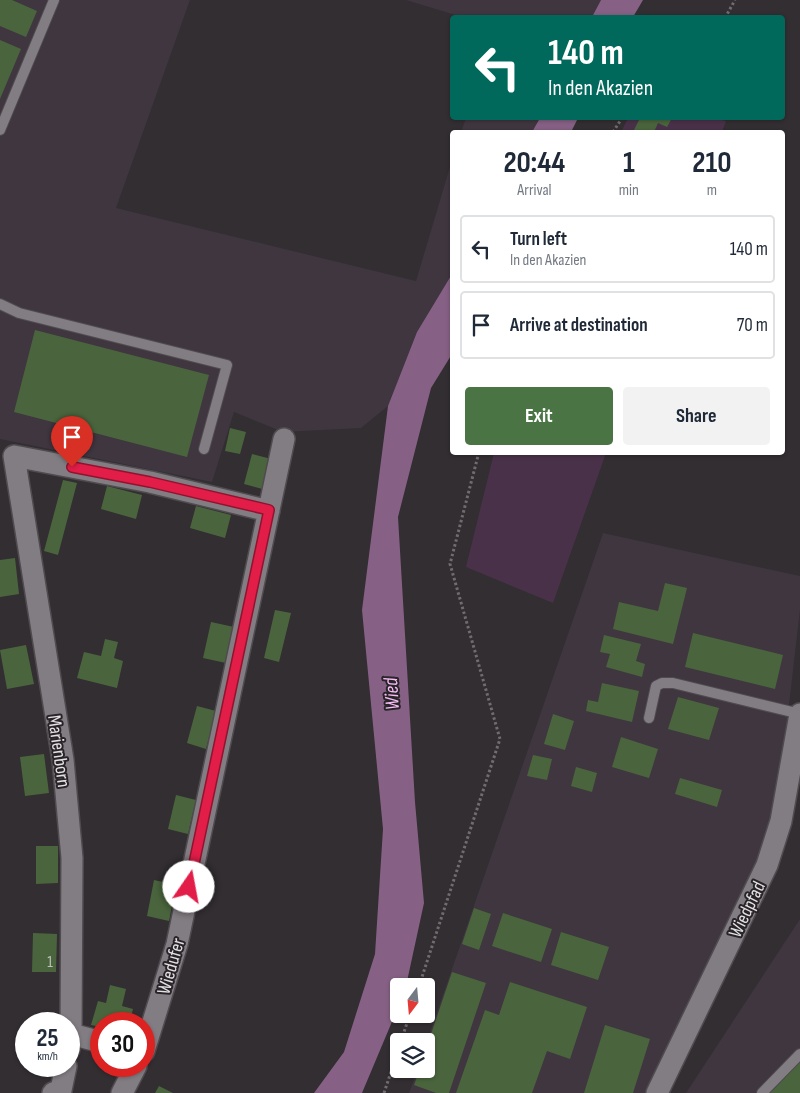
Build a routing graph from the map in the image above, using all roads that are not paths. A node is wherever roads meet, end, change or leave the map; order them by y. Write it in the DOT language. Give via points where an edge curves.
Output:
graph roads {
  1 [pos="54,0"];
  2 [pos="0,130"];
  3 [pos="0,304"];
  4 [pos="284,440"];
  5 [pos="204,449"];
  6 [pos="269,510"];
  7 [pos="800,714"];
  8 [pos="649,718"];
  9 [pos="70,1012"];
  10 [pos="155,1015"];
  11 [pos="800,1054"];
  12 [pos="62,1077"];
  13 [pos="130,1077"];
  14 [pos="57,1092"];
  15 [pos="122,1093"];
  16 [pos="657,1093"];
  17 [pos="762,1093"];
  1 -- 2 [label="lane"];
  3 -- 5 [label="lane" via="19,313 227,365"];
  4 -- 6 [label="street, Wiedufer"];
  6 -- 9 [label="street, Marienborn" via="150,482 14,456 63,760 72,858"];
  6 -- 10 [label="street, Wiedufer" via="177,944"];
  7 -- 8 [label="lane" via="662,683 656,686"];
  7 -- 16 [label="street, Wiedpfad" via="781,821 767,865"];
  11 -- 17 [label="lane"];
  12 -- 14 [label="street"];
  13 -- 15 [label="street"];
}
